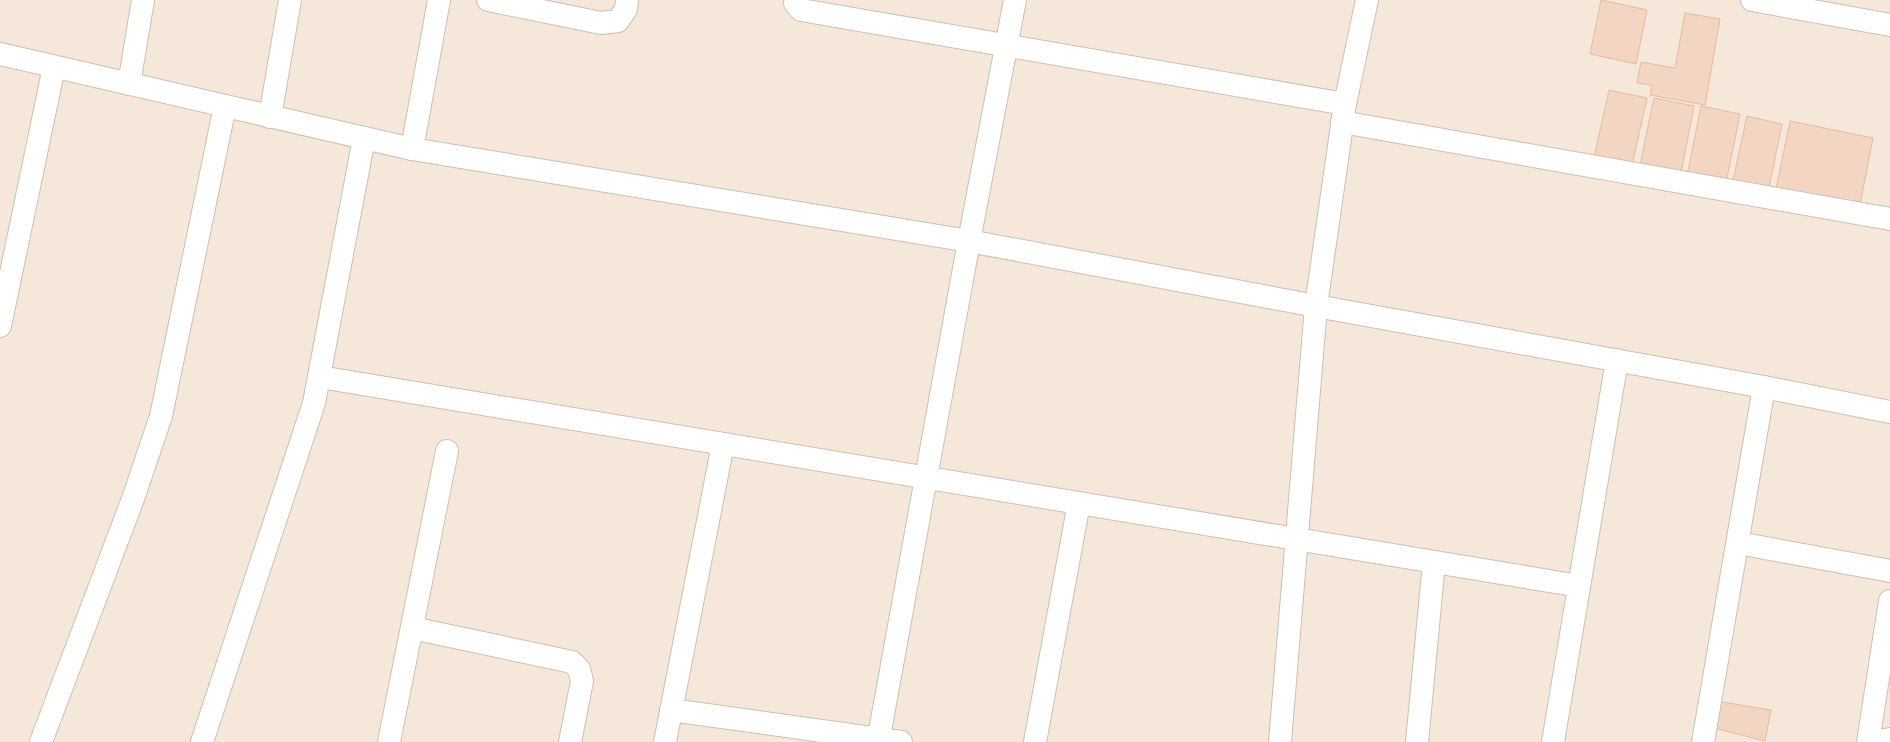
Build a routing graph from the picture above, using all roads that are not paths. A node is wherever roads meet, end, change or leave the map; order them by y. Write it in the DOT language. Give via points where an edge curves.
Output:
graph roads {
  1 [pos="143,0"];
  2 [pos="290,0"];
  3 [pos="439,0"];
  4 [pos="488,0"];
  5 [pos="627,0"];
  6 [pos="796,0"];
  7 [pos="1015,0"];
  8 [pos="1367,0"];
  9 [pos="1752,0"];
  10 [pos="1890,25"];
  11 [pos="1006,45"];
  12 [pos="0,54"];
  13 [pos="54,67"];
  14 [pos="128,84"];
  15 [pos="224,106"];
  16 [pos="1343,113"];
  17 [pos="270,117"];
  18 [pos="364,138"];
  19 [pos="412,149"];
  20 [pos="1890,219"];
  21 [pos="969,241"];
  22 [pos="1316,306"];
  23 [pos="0,326"];
  24 [pos="1617,360"];
  25 [pos="320,377"];
  26 [pos="1764,387"];
  27 [pos="1890,412"];
  28 [pos="723,444"];
  29 [pos="447,451"];
  30 [pos="926,477"];
  31 [pos="1079,503"];
  32 [pos="1297,539"];
  33 [pos="1738,543"];
  34 [pos="1434,562"];
  35 [pos="1890,571"];
  36 [pos="1579,586"];
  37 [pos="1890,601"];
  38 [pos="412,628"];
  39 [pos="671,710"];
  40 [pos="1890,739"];
  41 [pos="879,740"];
  42 [pos="41,742"];
  43 [pos="202,742"];
  44 [pos="389,742"];
  45 [pos="570,742"];
  46 [pos="665,742"];
  47 [pos="901,742"];
  48 [pos="1035,742"];
  49 [pos="1280,742"];
  50 [pos="1417,742"];
  51 [pos="1553,742"];
  52 [pos="1704,742"];
  53 [pos="1868,742"];
  54 [pos="1874,742"];
  1 -- 14 [label="street"];
  2 -- 17 [label="street"];
  3 -- 19 [label="street"];
  4 -- 5 [label="street" via="601,23 618,21 626,9"];
  6 -- 11 [label="street" via="801,10"];
  7 -- 11 [label="street"];
  8 -- 16 [label="street"];
  9 -- 10 [label="street"];
  11 -- 16 [label="street"];
  11 -- 21 [label="street"];
  12 -- 13 [label="street"];
  13 -- 14 [label="street"];
  13 -- 23 [label="street"];
  14 -- 15 [label="street"];
  15 -- 17 [label="street"];
  15 -- 42 [label="street" via="161,416 134,496"];
  16 -- 20 [label="street"];
  16 -- 22 [label="street"];
  17 -- 18 [label="street"];
  18 -- 19 [label="street"];
  18 -- 25 [label="street"];
  19 -- 21 [label="street"];
  21 -- 22 [label="street"];
  21 -- 30 [label="street"];
  22 -- 24 [label="street"];
  22 -- 32 [label="street"];
  24 -- 26 [label="street"];
  24 -- 36 [label="street"];
  25 -- 28 [label="street"];
  25 -- 43 [label="street" via="314,403"];
  26 -- 27 [label="street"];
  26 -- 33 [label="street"];
  28 -- 30 [label="street"];
  28 -- 39 [label="street"];
  29 -- 38 [label="street"];
  30 -- 31 [label="street"];
  30 -- 41 [label="street"];
  31 -- 32 [label="street"];
  31 -- 48 [label="street"];
  32 -- 34 [label="street"];
  32 -- 49 [label="street"];
  33 -- 35 [label="street"];
  33 -- 52 [label="street"];
  34 -- 36 [label="street"];
  34 -- 50 [label="street"];
  36 -- 51 [label="street"];
  37 -- 53 [label="street"];
  38 -- 44 [label="street"];
  38 -- 45 [label="street" via="572,662 580,669 582,681"];
  39 -- 41 [label="street"];
  39 -- 46 [label="street"];
  40 -- 54 [label="street"];
  41 -- 47 [label="street"];
}
